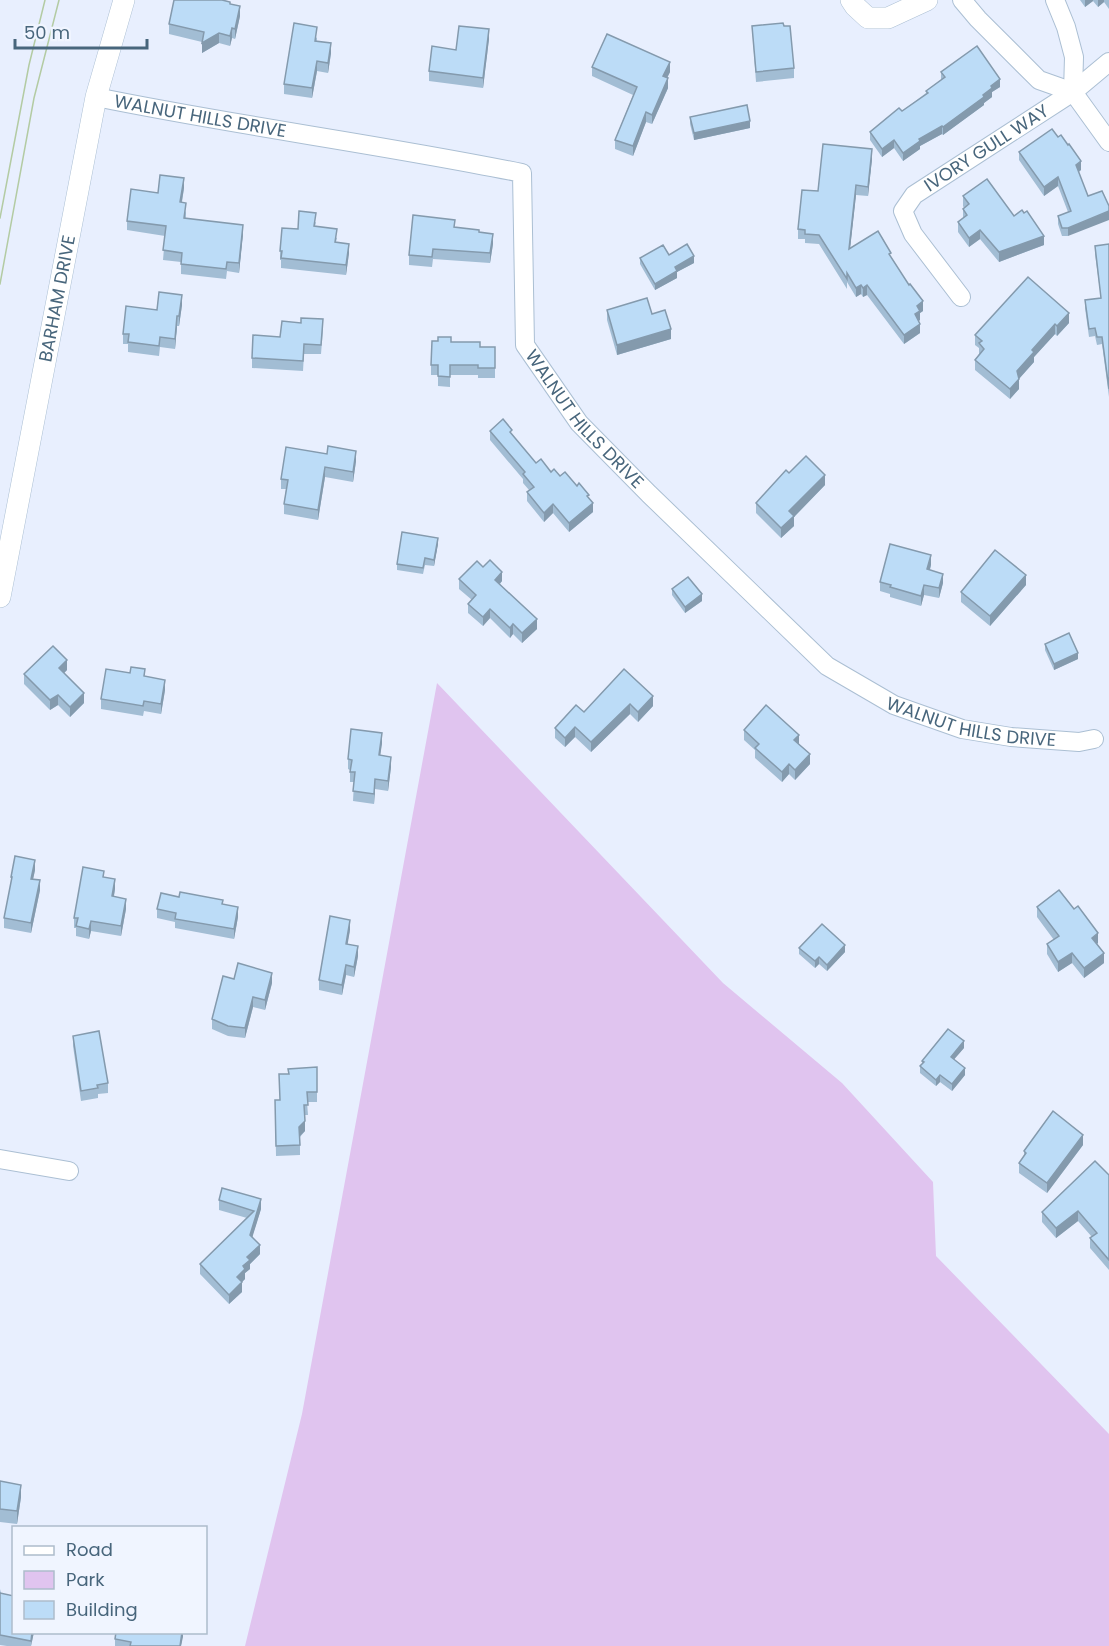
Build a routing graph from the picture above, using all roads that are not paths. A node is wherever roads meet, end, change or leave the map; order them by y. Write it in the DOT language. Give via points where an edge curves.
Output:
graph roads {
  1 [pos="124,0"];
  2 [pos="852,0"];
  3 [pos="927,0"];
  4 [pos="962,0"];
  5 [pos="1055,0"];
  6 [pos="1109,62"];
  7 [pos="1073,92"];
  8 [pos="96,97"];
  9 [pos="1109,142"];
  10 [pos="961,297"];
  11 [pos="0,597"];
  12 [pos="1094,739"];
  13 [pos="0,1159"];
  14 [pos="69,1171"];
  1 -- 8 [label="street, BARHAM DRIVE"];
  2 -- 3 [label="street" via="868,18 888,18"];
  4 -- 7 [label="street" via="1039,80"];
  5 -- 7 [label="street" via="1074,57"];
  6 -- 7 [label="street"];
  7 -- 9 [label="street"];
  7 -- 10 [label="street, IVORY GULL WAY" via="914,195 903,211 913,234"];
  8 -- 11 [label="street, BARHAM DRIVE"];
  8 -- 12 [label="street, WALNUT HILLS DRIVE" via="522,173 525,345 579,423 641,486 827,666 894,705 962,729 1011,738 1079,742"];
  13 -- 14 [label="street"];
}
